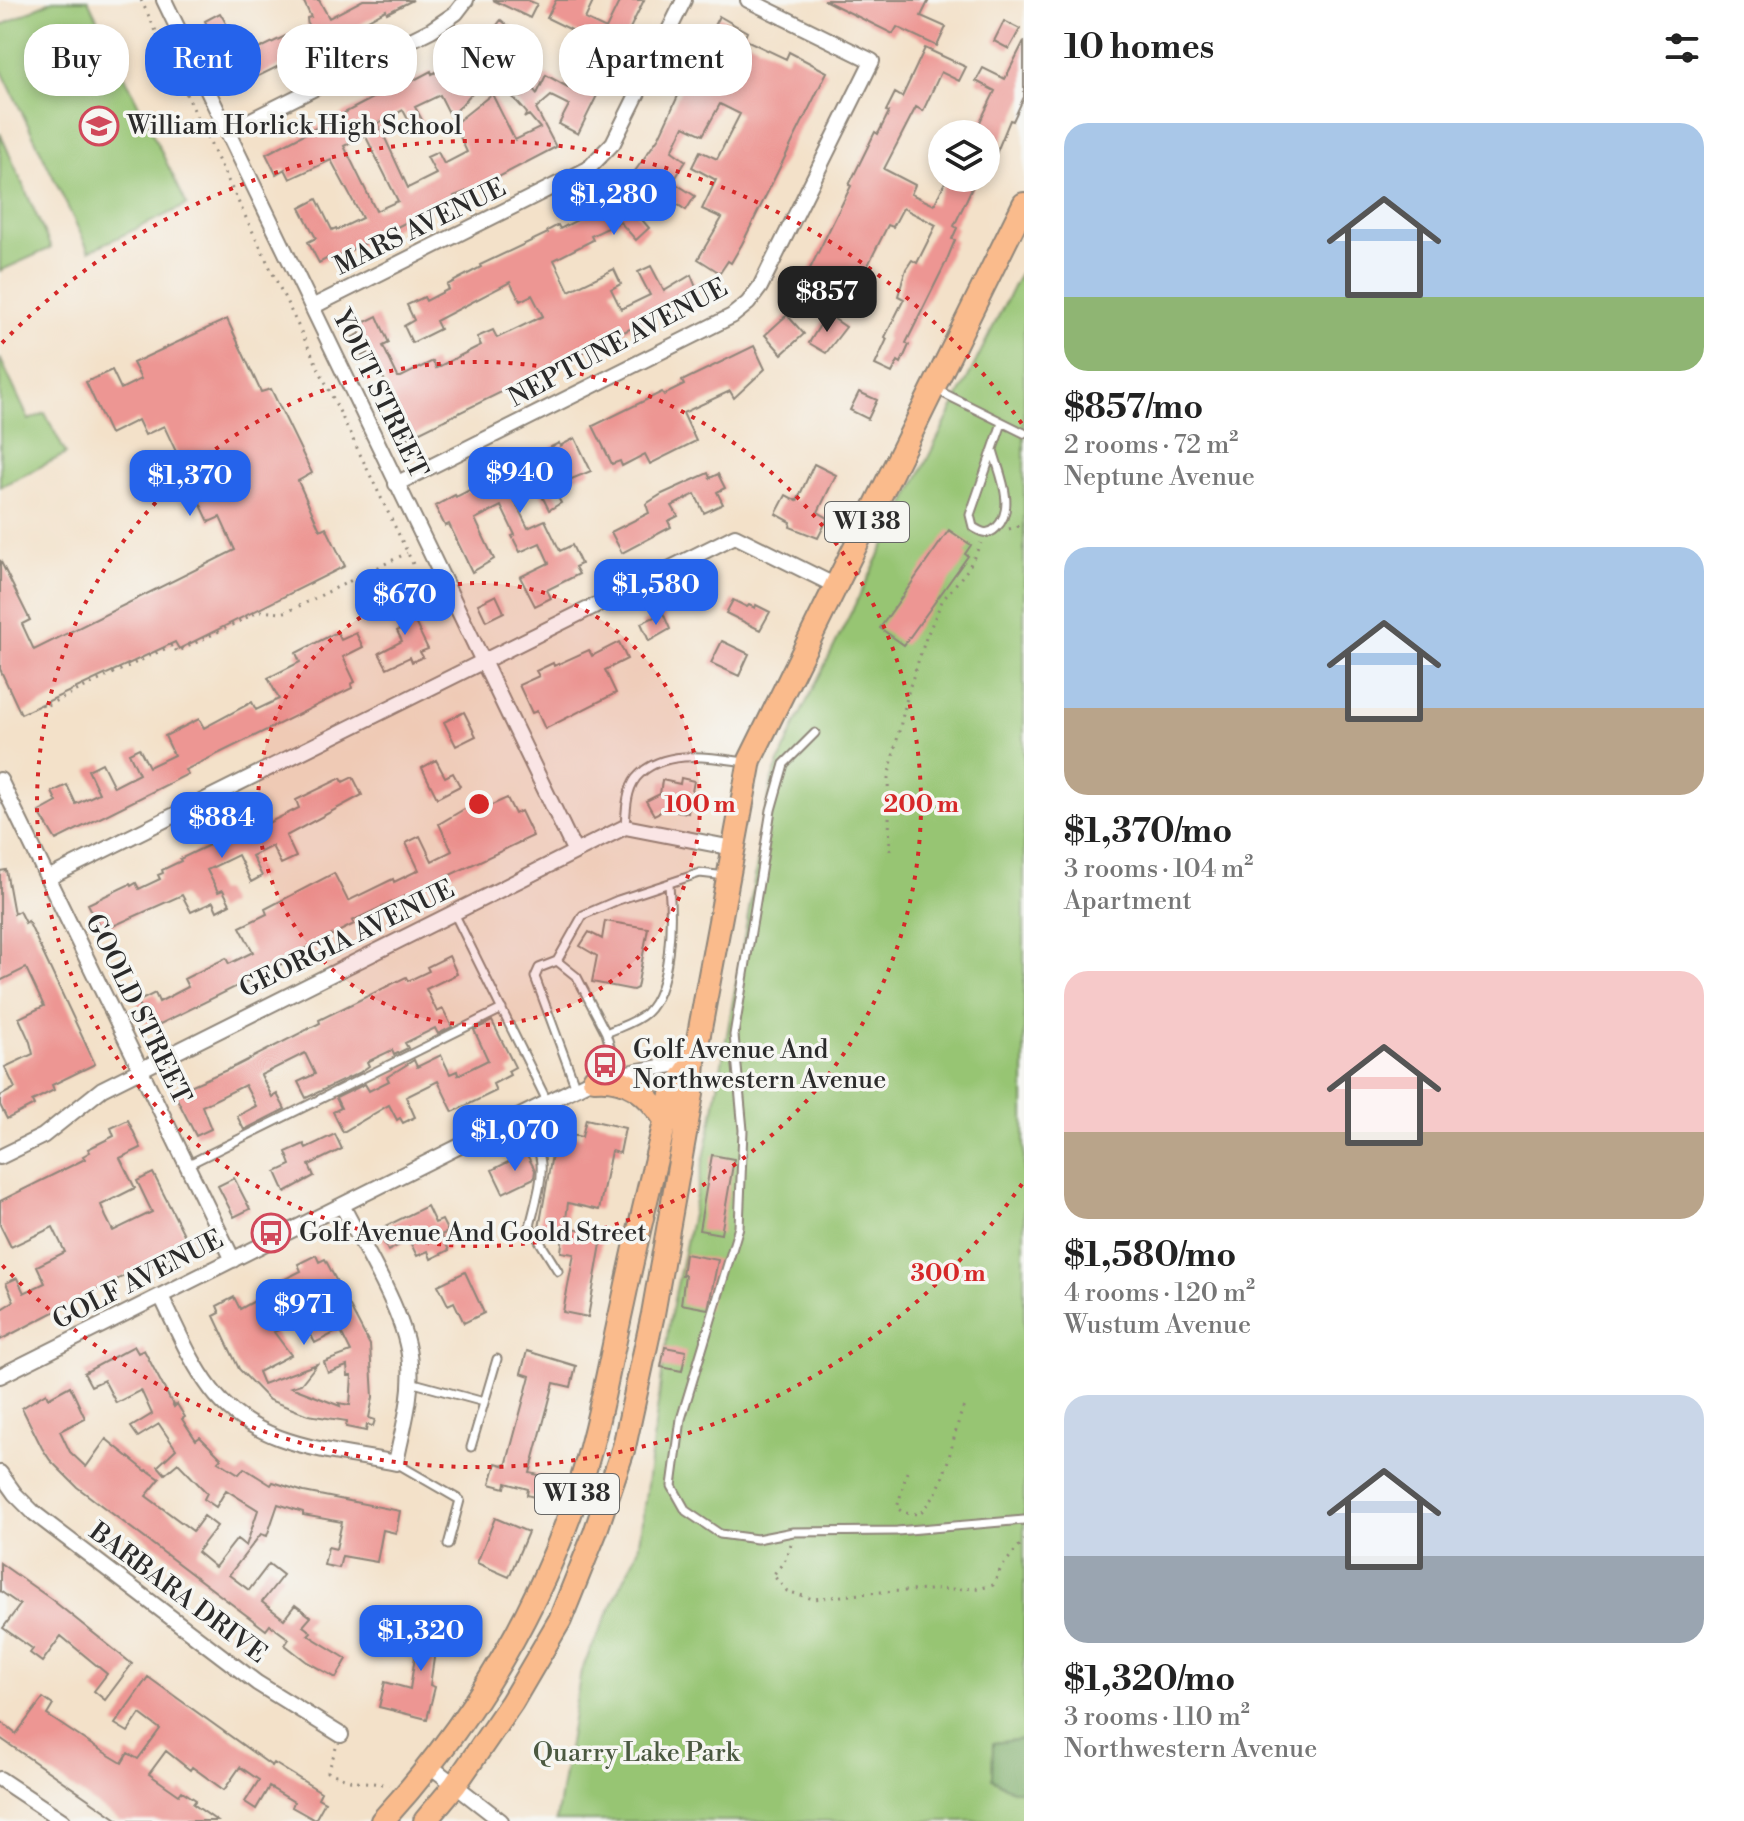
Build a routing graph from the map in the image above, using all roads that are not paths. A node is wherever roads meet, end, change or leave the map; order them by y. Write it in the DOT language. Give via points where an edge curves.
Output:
graph roads {
  1 [pos="164,0"];
  2 [pos="466,0"];
  3 [pos="684,0"];
  4 [pos="748,0"];
  5 [pos="227,132"];
  6 [pos="1021,217"];
  7 [pos="312,307"];
  8 [pos="933,388"];
  9 [pos="1002,423"];
  10 [pos="1024,433"];
  11 [pos="993,450"];
  12 [pos="396,484"];
  13 [pos="836,586"];
  14 [pos="482,661"];
  15 [pos="815,733"];
  16 [pos="750,762"];
  17 [pos="0,780"];
  18 [pos="625,827"];
  19 [pos="733,848"];
  20 [pos="575,852"];
  21 [pos="728,877"];
  22 [pos="48,878"];
  23 [pos="669,885"];
  24 [pos="454,913"];
  25 [pos="557,961"];
  26 [pos="502,1009"];
  27 [pos="606,1033"];
  28 [pos="694,1061"];
  29 [pos="141,1069"];
  30 [pos="619,1075"];
  31 [pos="585,1084"];
  32 [pos="548,1103"];
  33 [pos="524,1114"];
  34 [pos="665,1120"];
  35 [pos="0,1157"];
  36 [pos="187,1165"];
  37 [pos="342,1205"];
  38 [pos="233,1260"];
  39 [pos="558,1271"];
  40 [pos="161,1296"];
  41 [pos="497,1359"];
  42 [pos="0,1376"];
  43 [pos="410,1382"];
  44 [pos="484,1402"];
  45 [pos="471,1447"];
  46 [pos="396,1463"];
  47 [pos="0,1473"];
  48 [pos="1024,1520"];
  49 [pos="448,1545"];
  50 [pos="341,1735"];
  51 [pos="429,1765"];
  52 [pos="0,1779"];
  53 [pos="455,1785"];
  54 [pos="63,1821"];
  55 [pos="382,1821"];
  56 [pos="425,1821"];
  57 [pos="501,1821"];
  1 -- 5 [label="street, YOUT STREET"];
  2 -- 5 [label="street" via="431,30"];
  3 -- 7 [label="street, MARS AVENUE" via="602,158 577,176"];
  4 -- 12 [label="street, NEPTUNE AVENUE" via="872,61 760,287 732,316"];
  5 -- 7 [label="street, YOUT STREET"];
  6 -- 8 [label="main road, WI 38"];
  7 -- 12 [label="street, YOUT STREET"];
  8 -- 9 [label="lane"];
  8 -- 13 [label="main road, WI 38"];
  9 -- 10 [label="lane"];
  9 -- 11 [label="lane"];
  11 -- 11 [label="lane" via="970,515 973,527 982,532 998,526 1005,513 1005,491"];
  12 -- 14 [label="street, YOUT STREET"];
  13 -- 14 [label="street" via="735,536"];
  13 -- 16 [label="main road, WI 38"];
  14 -- 20 [label="street, YOUT STREET"];
  14 -- 22 [label="street"];
  15 -- 48 [label="lane" via="784,764 771,810 734,1035 743,1130 739,1227 681,1419 672,1486 686,1511 720,1534 757,1539 793,1532 897,1531"];
  16 -- 18 [label="lane" via="690,756 654,764 635,780"];
  16 -- 19 [label="main road, WI 38"];
  17 -- 22 [label="street, GOOLD STREET"];
  18 -- 19 [label="street"];
  18 -- 20 [label="street, GEORGIA AVENUE"];
  19 -- 21 [label="main road, WI 38"];
  20 -- 24 [label="street, GEORGIA AVENUE"];
  21 -- 23 [label="lane" via="700,873"];
  21 -- 28 [label="main road, WI 38"];
  22 -- 29 [label="street, GOOLD STREET"];
  23 -- 25 [label="lane" via="583,915"];
  23 -- 27 [label="lane" via="670,932 656,1000 636,1020"];
  24 -- 26 [label="lane"];
  24 -- 29 [label="street, GEORGIA AVENUE"];
  25 -- 27 [label="lane" via="577,977"];
  25 -- 31 [label="lane" via="539,968 535,977"];
  26 -- 32 [label="lane"];
  26 -- 36 [label="lane"];
  27 -- 30 [label="lane"];
  28 -- 30 [label="street, GOLF AVENUE"];
  28 -- 34 [label="main road, WI 38" via="673,1091"];
  28 -- 53 [label="main road, WI 38" via="658,1285 624,1447 560,1620"];
  29 -- 35 [label="street, GEORGIA AVENUE" via="102,1089 43,1136"];
  29 -- 36 [label="street, GOOLD STREET"];
  30 -- 31 [label="street, GOLF AVENUE"];
  31 -- 32 [label="street, GOLF AVENUE"];
  31 -- 34 [label="main road" via="612,1078 628,1083"];
  32 -- 33 [label="street, GOLF AVENUE"];
  33 -- 37 [label="street, GOLF AVENUE"];
  33 -- 39 [label="lane" via="544,1171 530,1226"];
  34 -- 51 [label="main road, WI 38" via="575,1502 543,1584 502,1659 461,1726"];
  36 -- 38 [label="street, GOOLD STREET"];
  37 -- 38 [label="street, GOLF AVENUE"];
  37 -- 43 [label="street" via="401,1323"];
  38 -- 40 [label="street, GOLF AVENUE"];
  40 -- 42 [label="street, GOLF AVENUE"];
  40 -- 46 [label="street" via="211,1389 247,1423 290,1442"];
  41 -- 44 [label="lane"];
  43 -- 44 [label="lane"];
  43 -- 46 [label="street"];
  44 -- 45 [label="lane"];
  46 -- 49 [label="lane" via="460,1500"];
  47 -- 50 [label="street, BARBARA DRIVE" via="34,1513 257,1683"];
  51 -- 53 [label="street"];
  51 -- 55 [label="main road, WI 38"];
  52 -- 54 [label="street"];
  53 -- 56 [label="main road, WI 38"];
  53 -- 57 [label="street"];
}
